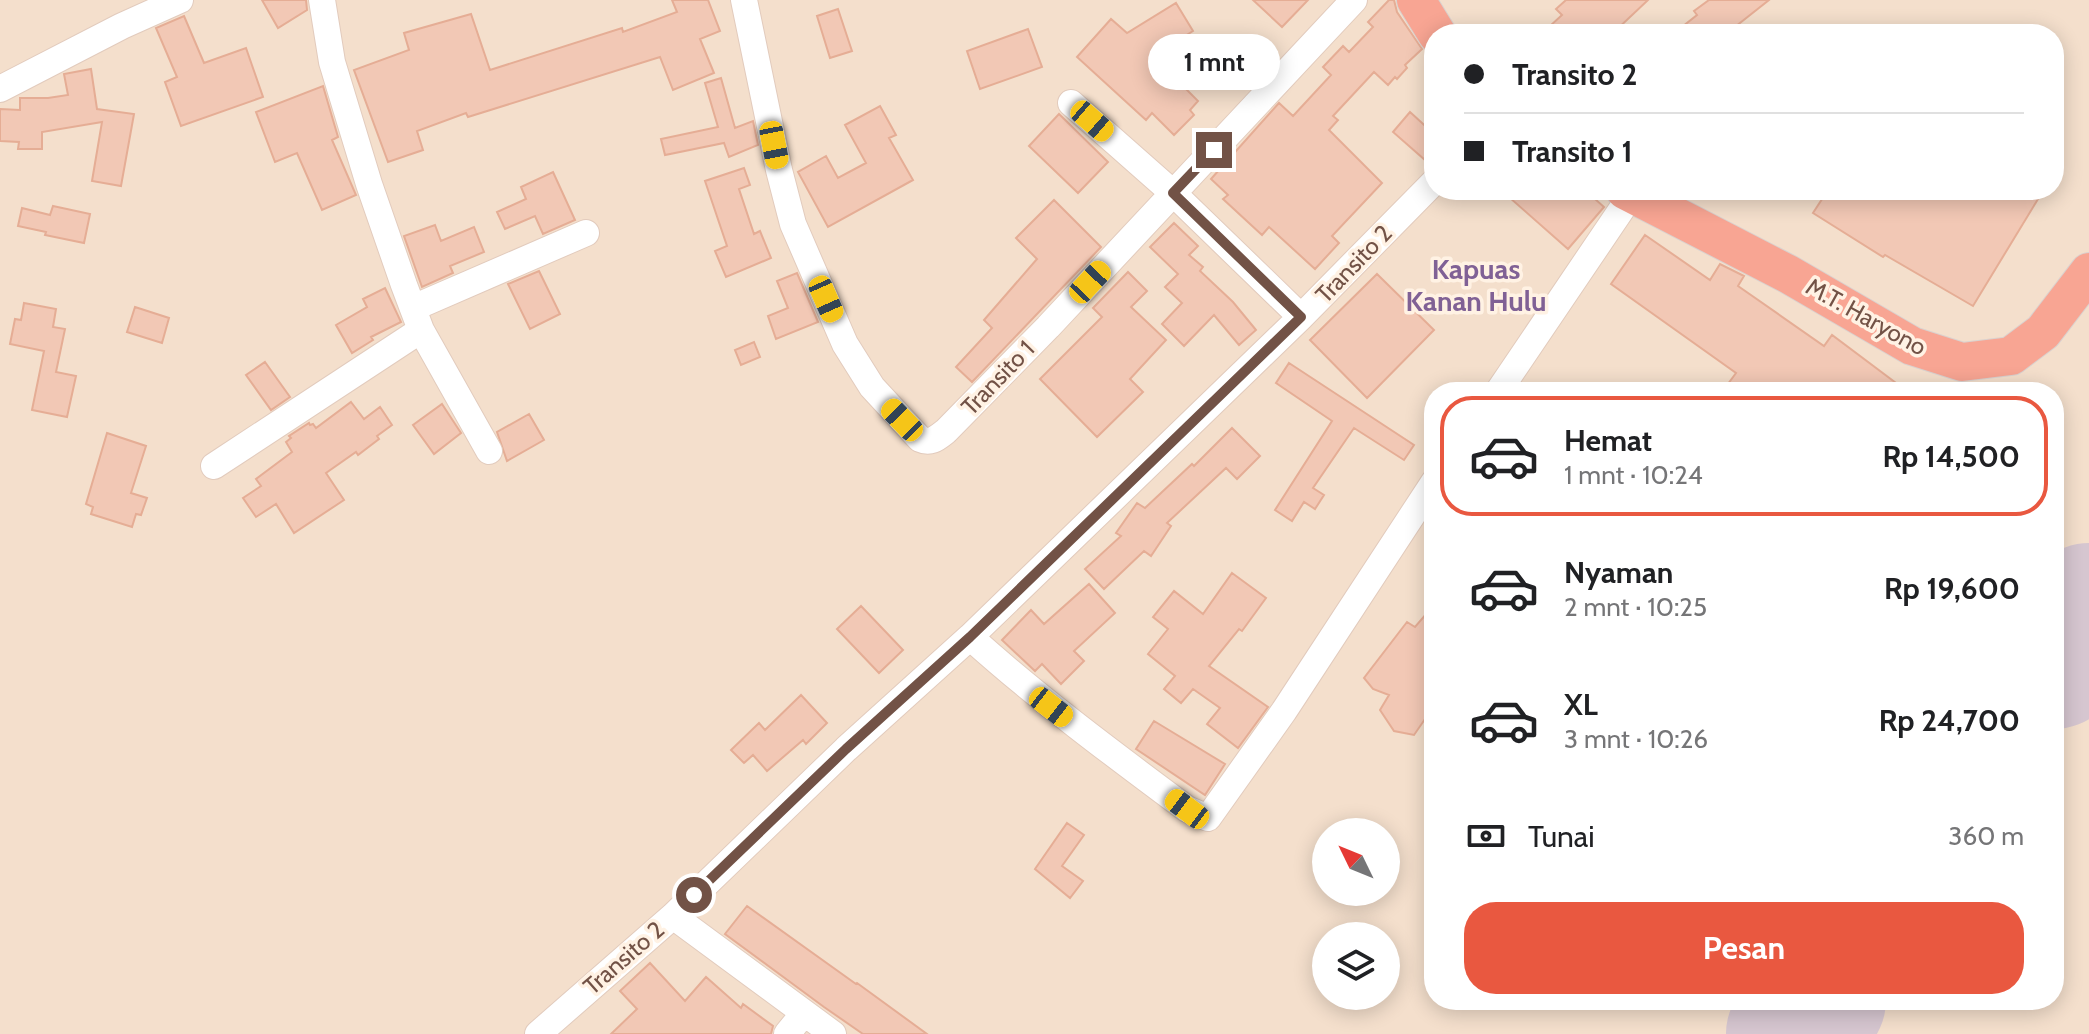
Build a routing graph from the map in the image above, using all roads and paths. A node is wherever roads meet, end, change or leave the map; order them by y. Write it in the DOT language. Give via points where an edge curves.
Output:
graph roads {
  1 [pos="180,0"];
  2 [pos="322,0"];
  3 [pos="1354,0"];
  4 [pos="1416,0"];
  5 [pos="746,8"];
  6 [pos="1431,24"];
  7 [pos="0,89"];
  8 [pos="1071,103"];
  9 [pos="1424,192"];
  10 [pos="1173,193"];
  11 [pos="1624,200"];
  12 [pos="1645,200"];
  13 [pos="586,233"];
  14 [pos="2089,272"];
  15 [pos="1301,317"];
  16 [pos="417,319"];
  17 [pos="1505,382"];
  18 [pos="489,451"];
  19 [pos="214,466"];
  20 [pos="1424,497"];
  21 [pos="970,637"];
  22 [pos="673,916"];
  23 [pos="804,1013"];
  24 [pos="538,1034"];
  25 [pos="787,1034"];
  26 [pos="833,1034"];
  1 -- 7 [label="street"];
  2 -- 16 [label="street" via="332,62"];
  3 -- 10 [label="street, Transito 1"];
  4 -- 6 [label="highway"];
  5 -- 10 [label="street, Transito 1" via="793,224 845,344 866,379 926,442 946,431"];
  8 -- 10 [label="street"];
  9 -- 15 [label="street, Transito 2"];
  10 -- 15 [label="street"];
  11 -- 17 [label="street"];
  12 -- 14 [label="highway, M.T. Haryono" via="1912,346 1962,362 2011,356 2043,332"];
  13 -- 16 [label="street"];
  15 -- 21 [label="street, Transito 2"];
  16 -- 18 [label="street"];
  16 -- 19 [label="street"];
  20 -- 21 [label="street" via="1208,818 1187,809 1062,716"];
  21 -- 22 [label="street, Transito 2"];
  22 -- 23 [label="street"];
  22 -- 24 [label="street, Transito 2"];
  23 -- 25 [label="street"];
  23 -- 26 [label="street"];
}
